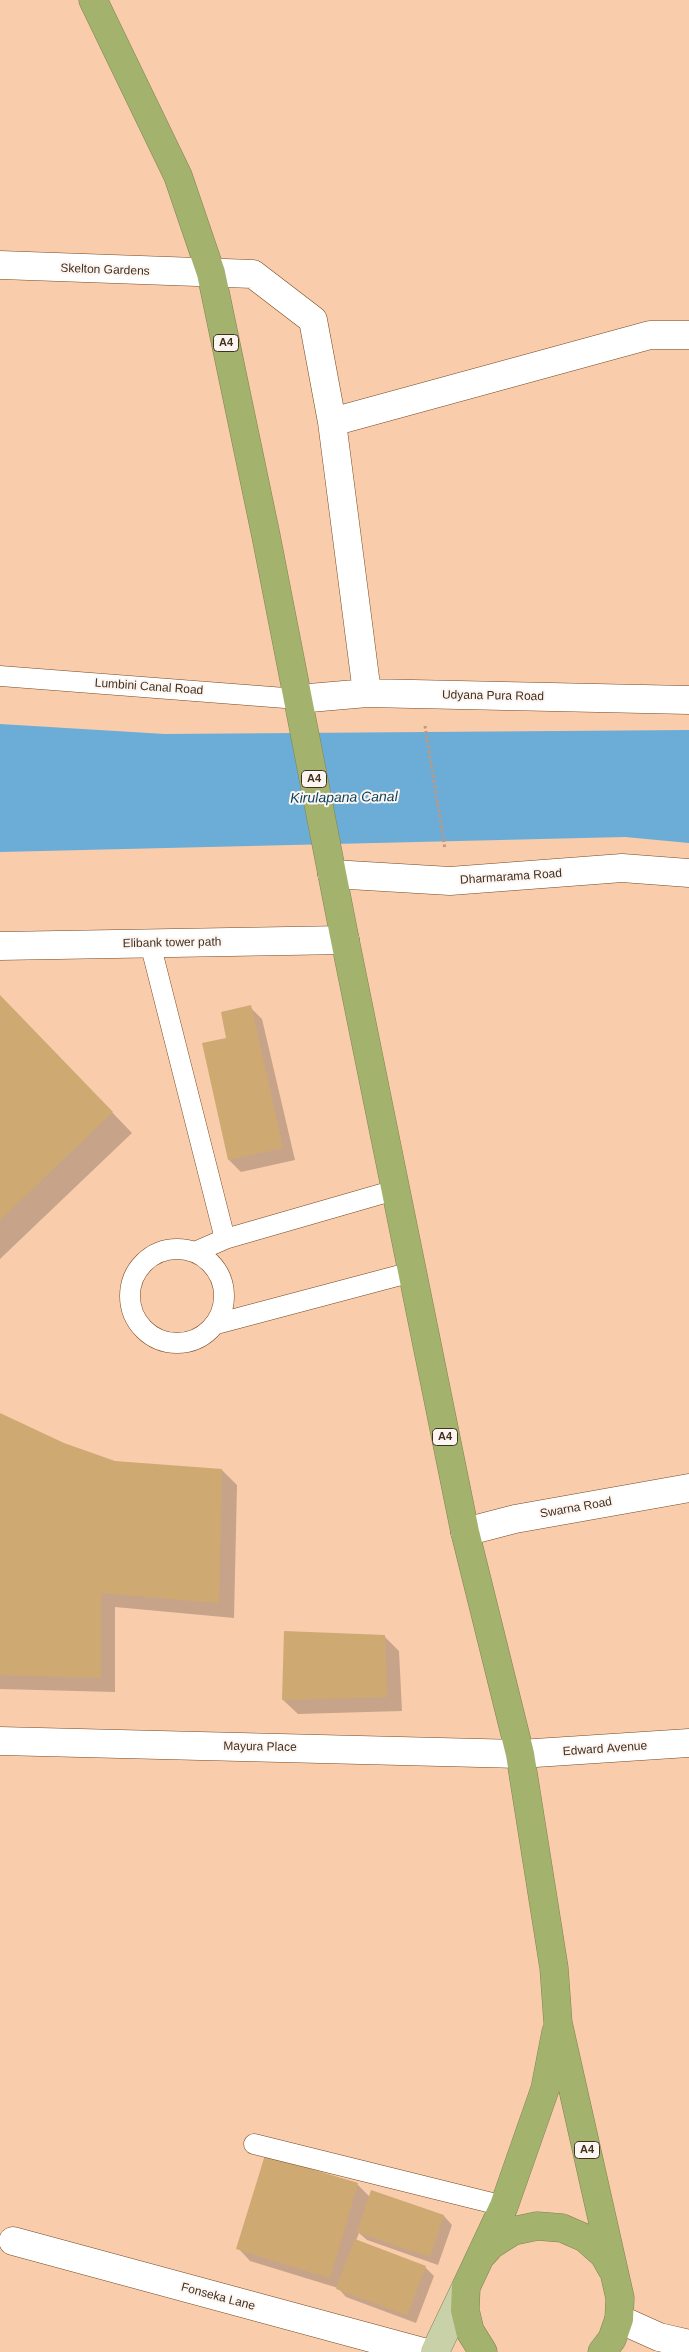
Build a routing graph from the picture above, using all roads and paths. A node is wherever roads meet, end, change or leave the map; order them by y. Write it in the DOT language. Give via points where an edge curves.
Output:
graph roads {
  1 [pos="93,0"];
  2 [pos="0,265"];
  3 [pos="211,273"];
  4 [pos="689,335"];
  5 [pos="332,422"];
  6 [pos="0,676"];
  7 [pos="367,693"];
  8 [pos="689,700"];
  9 [pos="299,702"];
  10 [pos="424,724"];
  11 [pos="446,851"];
  12 [pos="330,863"];
  13 [pos="689,873"];
  14 [pos="345,940"];
  15 [pos="150,943"];
  16 [pos="0,946"];
  17 [pos="395,1190"];
  18 [pos="225,1239"];
  19 [pos="195,1252"];
  20 [pos="412,1272"];
  21 [pos="216,1324"];
  22 [pos="689,1488"];
  23 [pos="465,1532"];
  24 [pos="0,1741"];
  25 [pos="689,1743"];
  26 [pos="520,1754"];
  27 [pos="558,2023"];
  28 [pos="254,2144"];
  29 [pos="504,2206"];
  30 [pos="13,2241"];
  31 [pos="471,2275"];
  32 [pos="616,2277"];
  33 [pos="611,2340"];
  34 [pos="689,2344"];
  35 [pos="423,2352"];
  36 [pos="435,2352"];
  37 [pos="483,2352"];
  1 -- 3 [label="highway, A4" via="178,176"];
  2 -- 3 [label="street, Skelton Gardens"];
  3 -- 5 [label="street, Skelton Gardens" via="253,274 313,320"];
  3 -- 9 [label="highway, A4"];
  4 -- 5 [label="street" via="650,335"];
  5 -- 7 [label="street, Skelton Gardens"];
  6 -- 9 [label="lane, Lumbini Canal Road"];
  7 -- 8 [label="street, Udyana Pura Road"];
  7 -- 9 [label="street, Udyana Pura Road"];
  9 -- 12 [label="highway, A4"];
  10 -- 11 [label="path"];
  12 -- 13 [label="street, Dharmarama Road" via="450,881 622,868"];
  12 -- 14 [label="highway, A4"];
  14 -- 15 [label="street, Elibank tower path"];
  14 -- 17 [label="highway, A4"];
  15 -- 16 [label="street, Elibank tower path"];
  15 -- 18 [label="lane"];
  17 -- 18 [label="lane"];
  17 -- 20 [label="highway, A4"];
  18 -- 19 [label="lane"];
  19 -- 21 [label="lane" via="208,1260 224,1286 224,1302"];
  19 -- 21 [label="lane" via="164,1250 150,1257 132,1282 133,1313 146,1332 167,1343 183,1344 198,1339"];
  20 -- 21 [label="lane"];
  20 -- 23 [label="highway, A4"];
  22 -- 23 [label="street, Swarna Road" via="515,1519"];
  23 -- 26 [label="highway, A4"];
  24 -- 26 [label="street, Mayura Place"];
  25 -- 26 [label="street, Edward Avenue"];
  26 -- 27 [label="highway, A4" via="554,1968"];
  27 -- 29 [label="highway, A4" via="545,2089"];
  27 -- 32 [label="highway, A4"];
  28 -- 29 [label="lane"];
  29 -- 31 [label="highway, A4"];
  30 -- 35 [label="street, Fonseka Lane"];
  31 -- 32 [label="highway" via="491,2245 512,2231 537,2226 562,2228 585,2238 604,2256"];
  31 -- 36 [label="main road"];
  31 -- 37 [label="highway" via="465,2310 470,2331"];
  32 -- 33 [label="highway" via="620,2298"];
  33 -- 34 [label="street" via="659,2337"];
}
